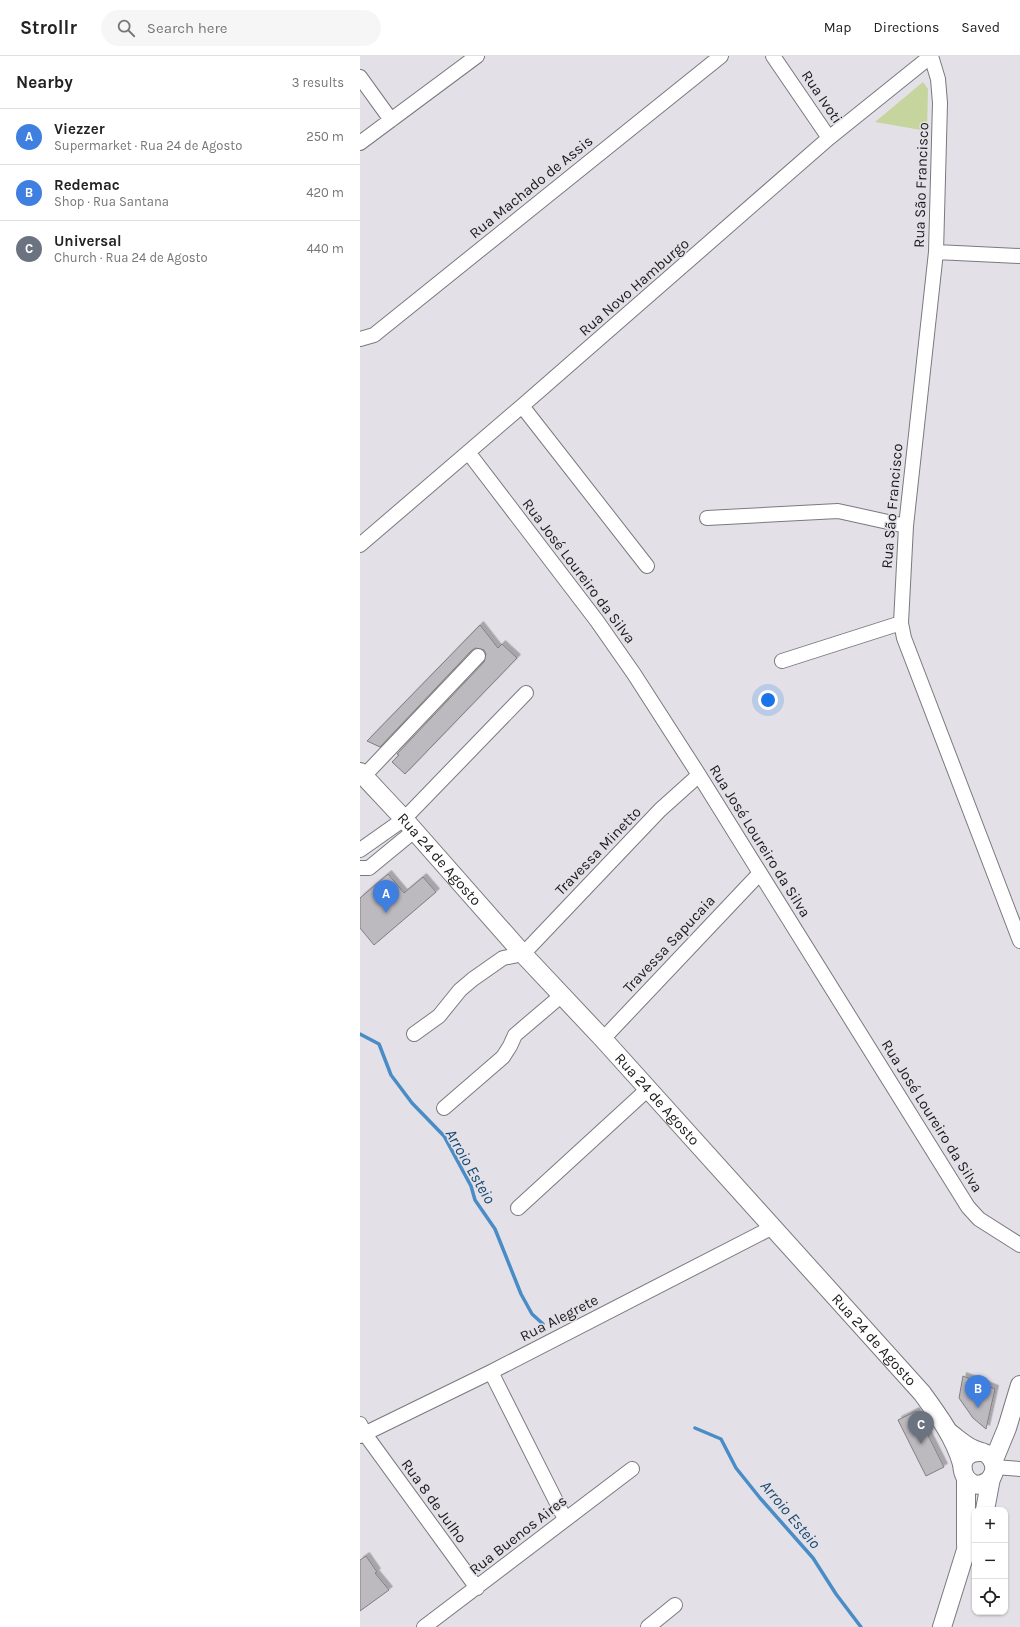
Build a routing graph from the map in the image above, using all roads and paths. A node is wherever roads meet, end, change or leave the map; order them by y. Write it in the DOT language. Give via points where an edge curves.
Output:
graph roads {
  1 [pos="477,56"];
  2 [pos="721,56"];
  3 [pos="773,56"];
  4 [pos="931,56"];
  5 [pos="360,77"];
  6 [pos="391,120"];
  7 [pos="829,138"];
  8 [pos="360,143"];
  9 [pos="936,252"];
  10 [pos="1020,256"];
  11 [pos="360,339"];
  12 [pos="522,406"];
  13 [pos="468,452"];
  14 [pos="707,518"];
  15 [pos="906,526"];
  16 [pos="360,545"];
  17 [pos="647,566"];
  18 [pos="901,623"];
  19 [pos="478,656"];
  20 [pos="782,661"];
  21 [pos="526,693"];
  22 [pos="362,774"];
  23 [pos="699,775"];
  24 [pos="409,825"];
  25 [pos="360,850"];
  26 [pos="360,868"];
  27 [pos="760,873"];
  28 [pos="1020,941"];
  29 [pos="523,954"];
  30 [pos="562,995"];
  31 [pos="414,1034"];
  32 [pos="603,1039"];
  33 [pos="648,1089"];
  34 [pos="444,1108"];
  35 [pos="518,1208"];
  36 [pos="773,1227"];
  37 [pos="1020,1245"];
  38 [pos="491,1372"];
  39 [pos="1020,1385"];
  40 [pos="362,1431"];
  41 [pos="948,1431"];
  42 [pos="989,1463"];
  43 [pos="1020,1468"];
  44 [pos="632,1469"];
  45 [pos="964,1471"];
  46 [pos="985,1507"];
  47 [pos="565,1519"];
  48 [pos="972,1537"];
  49 [pos="966,1550"];
  50 [pos="477,1588"];
  51 [pos="675,1606"];
  52 [pos="424,1627"];
  53 [pos="648,1627"];
  54 [pos="942,1627"];
  1 -- 6 [label="street"];
  2 -- 11 [label="street, Rua Machado de Assis" via="374,335"];
  3 -- 7 [label="street, Rua Ivoti"];
  4 -- 7 [label="street, Rua Novo Hamburgo"];
  4 -- 9 [label="street, Rua São Francisco" via="938,79 940,103"];
  5 -- 6 [label="street"];
  6 -- 8 [label="street"];
  7 -- 12 [label="street, Rua Novo Hamburgo"];
  9 -- 10 [label="street"];
  9 -- 15 [label="street, Rua São Francisco"];
  12 -- 13 [label="street, Rua Novo Hamburgo"];
  12 -- 17 [label="street"];
  13 -- 16 [label="street, Rua Novo Hamburgo"];
  13 -- 23 [label="street, Rua José Loureiro da Silva" via="598,620"];
  14 -- 15 [label="street" via="838,510"];
  15 -- 18 [label="street, Rua São Francisco"];
  18 -- 20 [label="street"];
  18 -- 28 [label="street, Rua São Francisco" via="904,638"];
  19 -- 22 [label="street"];
  21 -- 24 [label="street"];
  22 -- 24 [label="main road, Rua 24 de Agosto"];
  23 -- 27 [label="street, Rua José Loureiro da Silva"];
  23 -- 29 [label="street, Travessa Minetto" via="660,810"];
  24 -- 25 [label="street"];
  24 -- 26 [label="street" via="369,868"];
  24 -- 29 [label="main road, Rua 24 de Agosto"];
  27 -- 32 [label="street, Travessa Sapucaia"];
  27 -- 37 [label="street, Rua José Loureiro da Silva" via="968,1207 979,1219"];
  29 -- 30 [label="main road, Rua 24 de Agosto"];
  29 -- 31 [label="street" via="503,958 473,979 460,990 439,1016"];
  30 -- 32 [label="main road, Rua 24 de Agosto"];
  30 -- 34 [label="street" via="516,1035 503,1056"];
  32 -- 33 [label="main road, Rua 24 de Agosto"];
  33 -- 35 [label="street"];
  33 -- 36 [label="main road, Rua 24 de Agosto"];
  36 -- 38 [label="street, Rua Alegrete"];
  36 -- 41 [label="main road, Rua 24 de Agosto" via="922,1392"];
  38 -- 40 [label="street, Rua Alegrete"];
  38 -- 47 [label="street"];
  39 -- 42 [label="main road" via="1007,1428"];
  40 -- 50 [label="street, Rua 8 de Julho"];
  41 -- 42 [label="main road, Rua 24 de Agosto"];
  41 -- 45 [label="main road, Rua 24 de Agosto" via="959,1453"];
  42 -- 43 [label="street"];
  42 -- 45 [label="main road" via="972,1453 964,1459"];
  42 -- 45 [label="main road" via="982,1484 976,1484"];
  42 -- 46 [label="main road"];
  44 -- 47 [label="street, Rua Buenos Aires"];
  45 -- 49 [label="main road, Rua 24 de Agosto"];
  47 -- 50 [label="street, Rua Buenos Aires"];
  48 -- 49 [label="main road, Rua 24 de Agosto"];
  49 -- 54 [label="main road, Rua 24 de Agosto"];
  50 -- 52 [label="street, Rua Buenos Aires"];
  51 -- 53 [label="street"];
}
